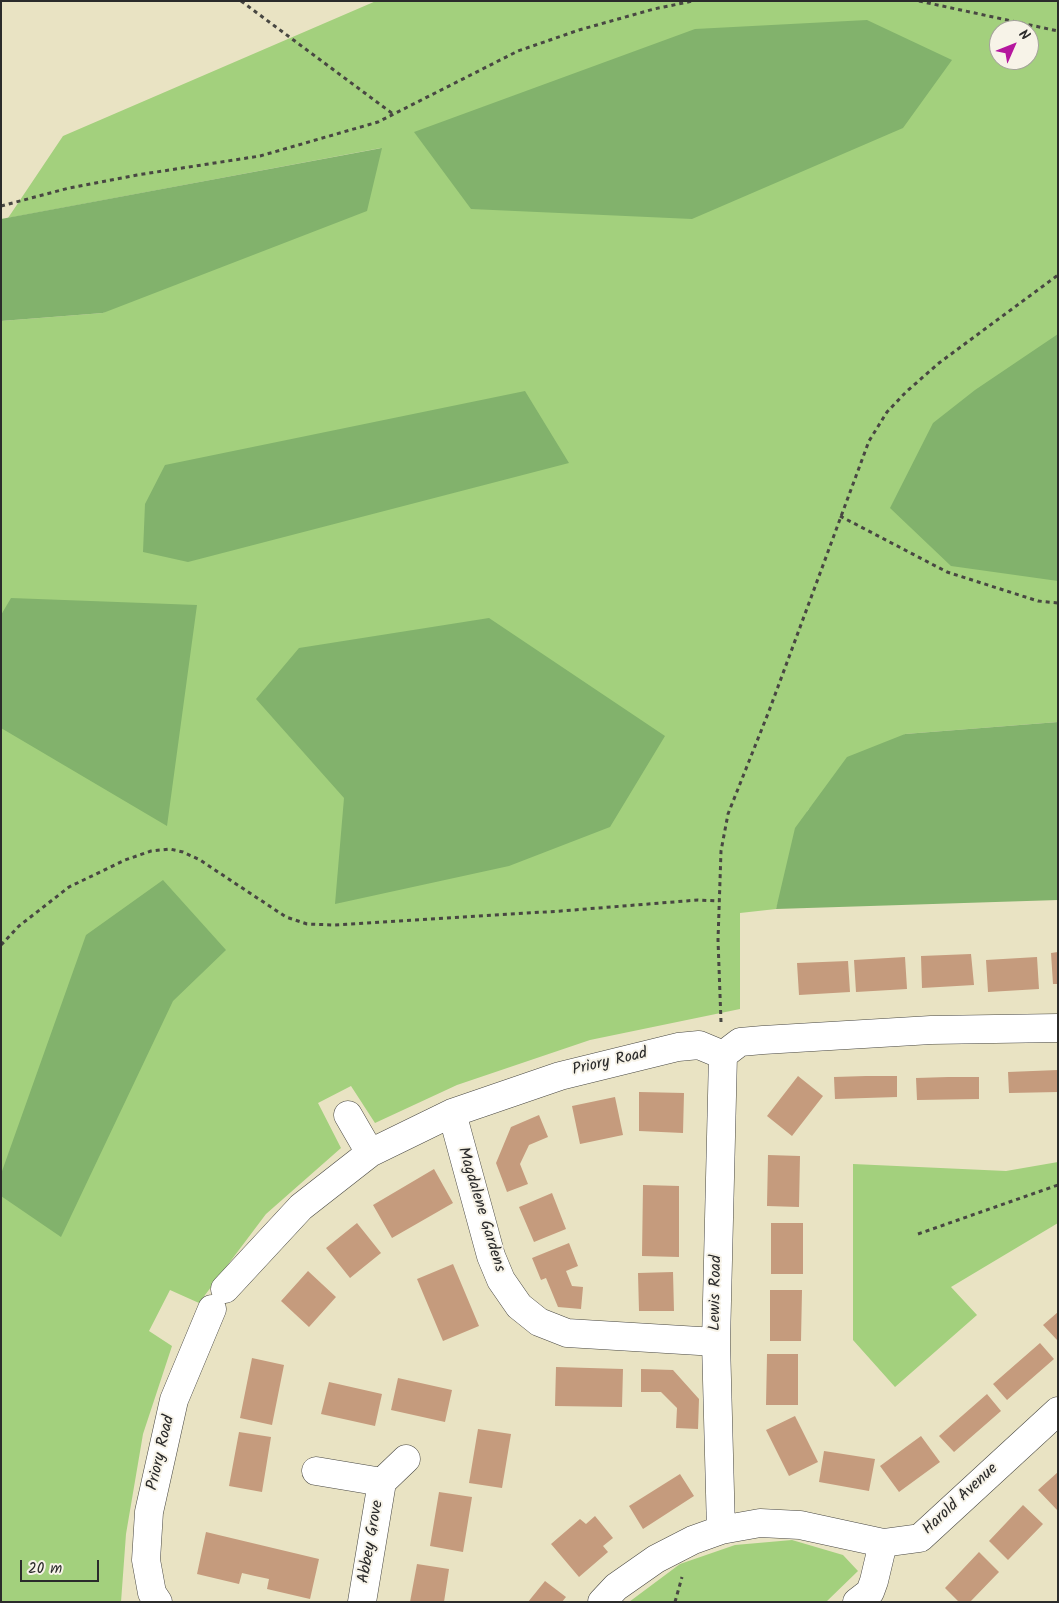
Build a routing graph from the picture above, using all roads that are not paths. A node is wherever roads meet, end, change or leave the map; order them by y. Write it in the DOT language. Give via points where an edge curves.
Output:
graph roads {
  1 [pos="1058,1028"];
  2 [pos="723,1055"];
  3 [pos="452,1113"];
  4 [pos="348,1115"];
  5 [pos="370,1153"];
  6 [pos="716,1342"];
  7 [pos="1058,1411"];
  8 [pos="406,1459"];
  9 [pos="316,1471"];
  10 [pos="382,1482"];
  11 [pos="721,1530"];
  12 [pos="883,1543"];
  13 [pos="158,1602"];
  14 [pos="362,1602"];
  15 [pos="602,1602"];
  16 [pos="857,1602"];
  1 -- 2 [label="street" via="931,1030 740,1042"];
  2 -- 3 [label="street, Priory Road" via="700,1045 678,1047 560,1076"];
  2 -- 6 [label="street, Lewis Road"];
  3 -- 5 [label="street, Priory Road"];
  3 -- 6 [label="street, Magdalene Gardens" via="491,1256 501,1280 519,1306 539,1322 567,1333"];
  4 -- 5 [label="street"];
  5 -- 13 [label="street, Priory Road" via="301,1207 219,1299 174,1400 149,1512 146,1560 152,1593"];
  6 -- 11 [label="street, Lewis Road"];
  7 -- 12 [label="street, Harold Avenue" via="920,1538"];
  8 -- 10 [label="street, Abbey Grove"];
  9 -- 10 [label="street, Abbey Grove"];
  10 -- 14 [label="street, Abbey Grove"];
  11 -- 12 [label="street" via="760,1523 800,1524"];
  11 -- 15 [label="street" via="656,1559 616,1587"];
  12 -- 16 [label="street" via="870,1592"];
}
